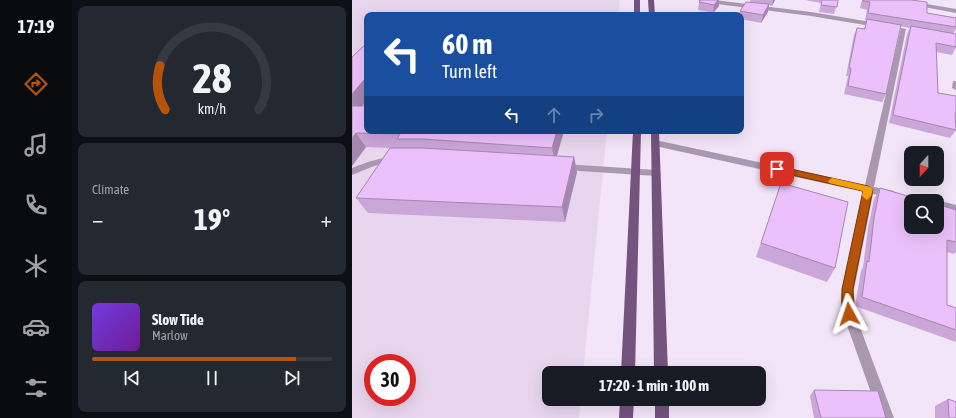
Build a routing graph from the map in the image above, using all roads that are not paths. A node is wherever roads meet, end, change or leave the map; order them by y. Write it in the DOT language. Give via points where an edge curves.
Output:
graph roads {
  1 [pos="637,0"];
  2 [pos="651,0"];
  3 [pos="701,0"];
  4 [pos="906,3"];
  5 [pos="956,10"];
  6 [pos="638,12"];
  7 [pos="652,12"];
  8 [pos="881,26"];
  9 [pos="903,29"];
  10 [pos="956,82"];
  11 [pos="956,88"];
  12 [pos="637,134"];
  13 [pos="655,134"];
  14 [pos="655,142"];
  15 [pos="404,158"];
  16 [pos="557,166"];
  17 [pos="352,172"];
  18 [pos="635,172"];
  19 [pos="656,173"];
  20 [pos="868,189"];
  21 [pos="899,196"];
  22 [pos="944,205"];
  23 [pos="956,208"];
  24 [pos="628,366"];
  25 [pos="661,366"];
  26 [pos="627,406"];
  27 [pos="662,406"];
  28 [pos="626,418"];
  29 [pos="662,418"];
  30 [pos="887,418"];
  1 -- 6 [label="main road"];
  2 -- 7 [label="main road"];
  3 -- 8 [label="street" via="796,11"];
  4 -- 5 [label="street"];
  9 -- 20 [label="street"];
  10 -- 11 [label="street"];
  12 -- 18 [label="main road"];
  13 -- 14 [label="main road"];
  14 -- 19 [label="main road"];
  14 -- 20 [label="street"];
  15 -- 17 [label="street" via="391,158"];
  16 -- 18 [label="street"];
  18 -- 19 [label="street"];
  18 -- 24 [label="main road"];
  19 -- 25 [label="main road"];
  20 -- 21 [label="street"];
  20 -- 30 [label="street" via="847,302 849,314"];
  22 -- 23 [label="street"];
  26 -- 28 [label="main road"];
  27 -- 29 [label="main road"];
}
